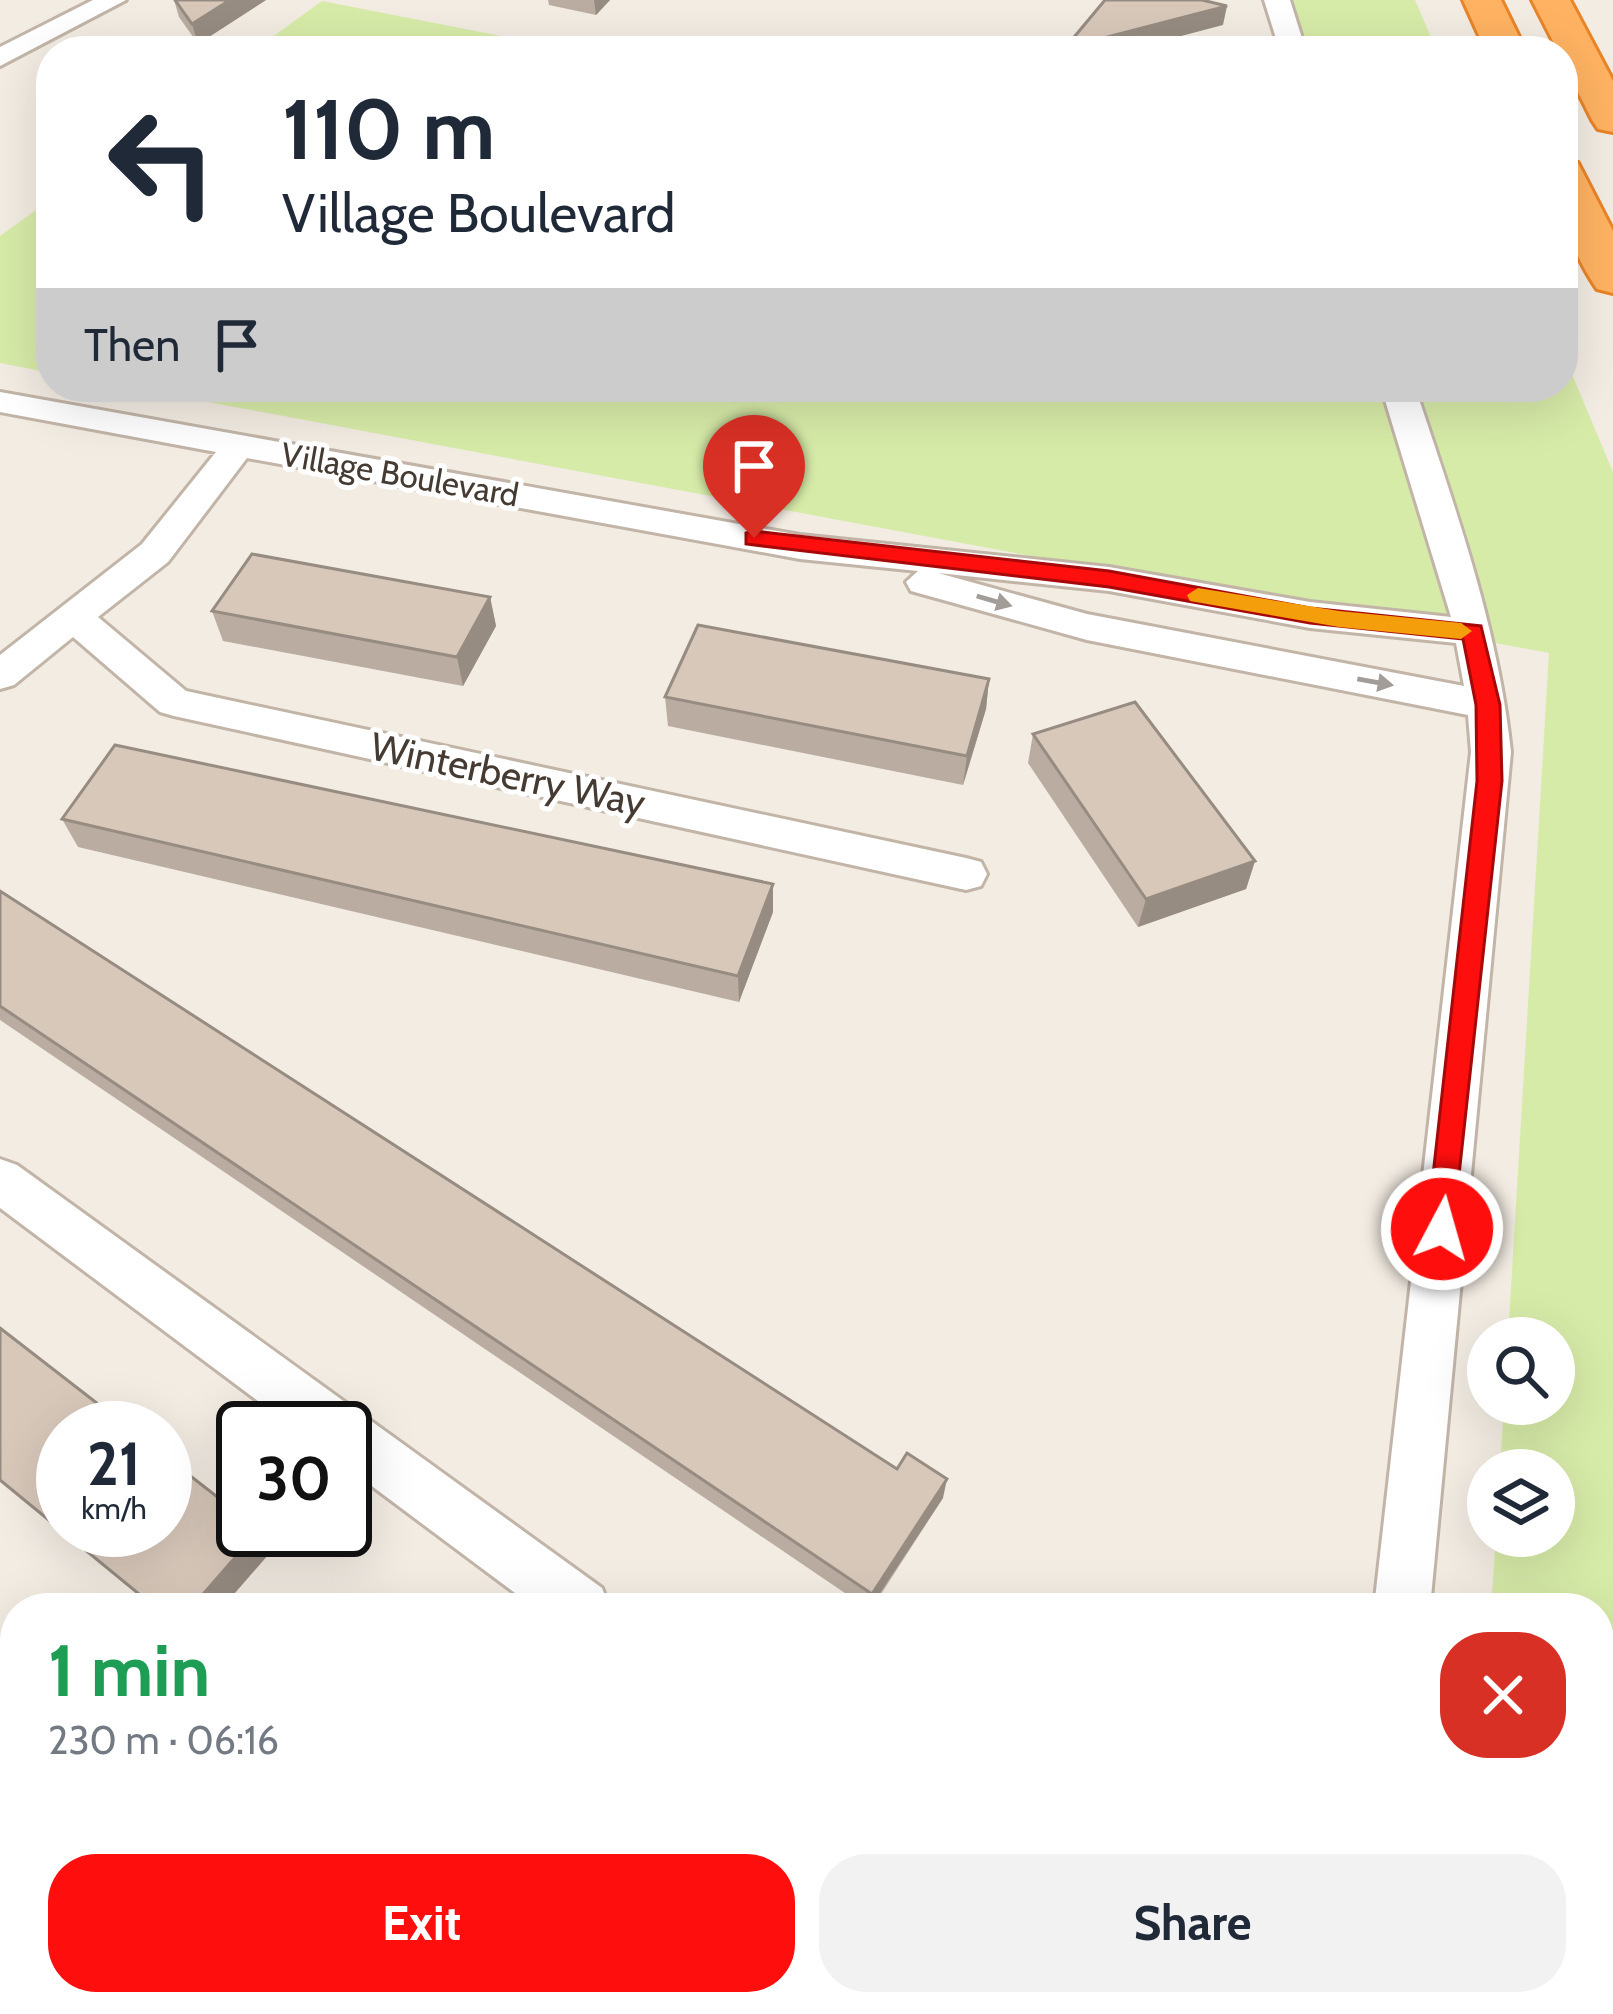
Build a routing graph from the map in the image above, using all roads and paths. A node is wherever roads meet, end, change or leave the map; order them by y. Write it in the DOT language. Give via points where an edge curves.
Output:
graph roads {
  1 [pos="113,0"];
  2 [pos="1277,0"];
  3 [pos="1482,0"];
  4 [pos="1551,0"];
  5 [pos="43,36"];
  6 [pos="1288,36"];
  7 [pos="1499,36"];
  8 [pos="1570,36"];
  9 [pos="36,40"];
  10 [pos="1578,52"];
  11 [pos="0,58"];
  12 [pos="1613,120"];
  13 [pos="1578,204"];
  14 [pos="1613,279"];
  15 [pos="0,402"];
  16 [pos="1403,402"];
  17 [pos="239,445"];
  18 [pos="800,547"];
  19 [pos="76,620"];
  20 [pos="1473,632"];
  21 [pos="0,675"];
  22 [pos="1488,705"];
  23 [pos="966,874"];
  24 [pos="0,1180"];
  25 [pos="301,1401"];
  26 [pos="372,1454"];
  27 [pos="562,1593"];
  28 [pos="1404,1593"];
  1 -- 5 [label="street"];
  2 -- 6 [label="street"];
  3 -- 7 [label="highway"];
  4 -- 8 [label="highway"];
  9 -- 11 [label="street"];
  10 -- 12 [label="highway"];
  13 -- 14 [label="highway"];
  15 -- 17 [label="street, Village Boulevard"];
  16 -- 20 [label="street"];
  17 -- 18 [label="street, Village Boulevard"];
  17 -- 19 [label="street" via="155,553"];
  18 -- 20 [label="street, Village Boulevard" via="1109,579 1324,617"];
  18 -- 22 [label="street, Village Boulevard, one-way" via="1087,627"];
  19 -- 21 [label="street"];
  19 -- 23 [label="street, Winterberry Way" via="174,702"];
  20 -- 22 [label="street"];
  22 -- 28 [label="street" via="1485,830"];
  24 -- 25 [label="street"];
  26 -- 27 [label="street"];
}
